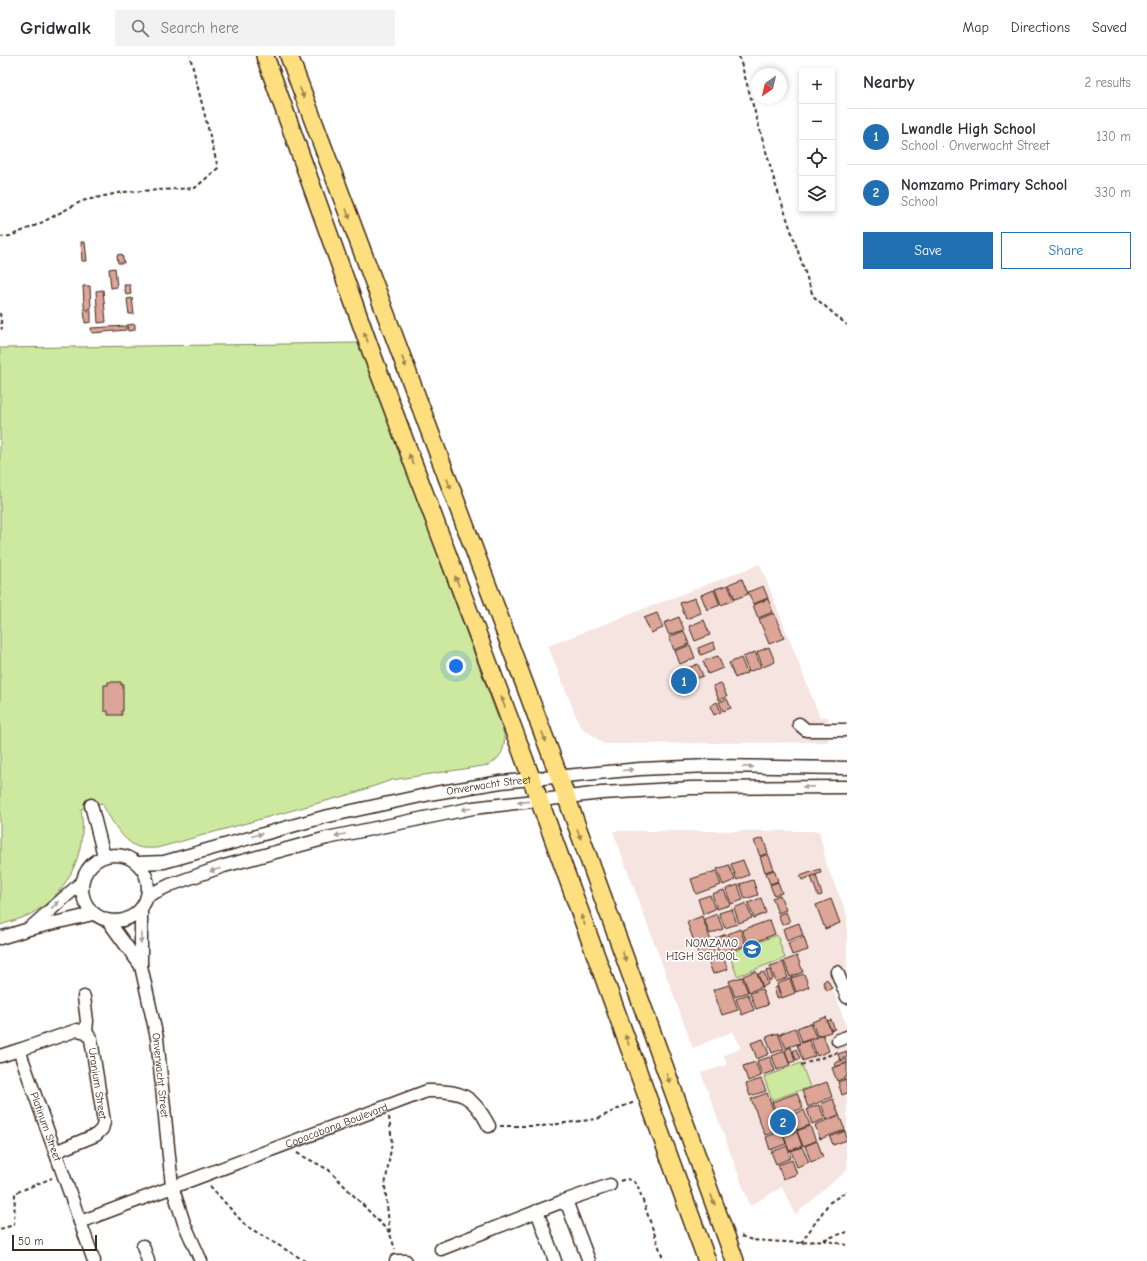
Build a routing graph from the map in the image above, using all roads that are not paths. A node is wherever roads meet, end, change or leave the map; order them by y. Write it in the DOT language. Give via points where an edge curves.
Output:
graph roads {
  1 [pos="265,56"];
  2 [pos="289,56"];
  3 [pos="799,724"];
  4 [pos="847,730"];
  5 [pos="847,768"];
  6 [pos="558,777"];
  7 [pos="531,779"];
  8 [pos="847,787"];
  9 [pos="566,797"];
  10 [pos="539,800"];
  11 [pos="90,805"];
  12 [pos="104,856"];
  13 [pos="138,863"];
  14 [pos="82,882"];
  15 [pos="149,895"];
  16 [pos="141,911"];
  17 [pos="93,914"];
  18 [pos="109,922"];
  19 [pos="28,929"];
  20 [pos="0,938"];
  21 [pos="141,966"];
  22 [pos="837,972"];
  23 [pos="84,997"];
  24 [pos="847,997"];
  25 [pos="86,1032"];
  26 [pos="18,1050"];
  27 [pos="0,1056"];
  28 [pos="489,1126"];
  29 [pos="55,1152"];
  30 [pos="610,1185"];
  31 [pos="172,1186"];
  32 [pos="561,1202"];
  33 [pos="537,1211"];
  34 [pos="80,1222"];
  35 [pos="143,1246"];
  36 [pos="441,1249"];
  37 [pos="94,1261"];
  38 [pos="148,1261"];
  39 [pos="201,1261"];
  40 [pos="555,1261"];
  41 [pos="589,1261"];
  42 [pos="708,1261"];
  43 [pos="735,1261"];
  7 -- 1 [label="highway, one-way" via="372,354"];
  2 -- 6 [label="highway, one-way"];
  3 -- 4 [label="street" via="806,730"];
  6 -- 5 [label="street, Onverwacht Street, one-way" via="640,769 709,766"];
  6 -- 7 [label="street, Onverwacht Street"];
  6 -- 9 [label="highway"];
  7 -- 10 [label="highway"];
  13 -- 7 [label="street, Onverwacht Street, one-way" via="164,862 380,804"];
  8 -- 9 [label="street, Onverwacht Street, one-way" via="691,788"];
  9 -- 10 [label="street, Onverwacht Street"];
  9 -- 43 [label="highway, one-way"];
  10 -- 15 [label="street, Onverwacht Street, one-way" via="473,808 327,838 224,866 170,884"];
  42 -- 10 [label="highway, one-way"];
  11 -- 12 [label="street"];
  12 -- 13 [label="street" via="122,855"];
  12 -- 14 [label="street" via="89,866"];
  13 -- 15 [label="street" via="147,877"];
  14 -- 17 [label="street" via="83,900"];
  19 -- 14 [label="street, one-way"];
  15 -- 16 [label="street"];
  16 -- 18 [label="street" via="127,920"];
  16 -- 21 [label="street, Onverwacht Street, one-way"];
  17 -- 18 [label="street"];
  17 -- 19 [label="street"];
  18 -- 21 [label="street, Onverwacht Street"];
  19 -- 20 [label="street"];
  21 -- 31 [label="street, Onverwacht Street" via="157,1038"];
  22 -- 24 [label="street"];
  23 -- 25 [label="street"];
  25 -- 26 [label="street" via="77,1030"];
  25 -- 29 [label="street, Uranium Street" via="91,1039 104,1122 96,1135"];
  26 -- 27 [label="street"];
  26 -- 29 [label="street, Platinum Street"];
  28 -- 31 [label="street, Copacabana Boulevard" via="481,1109 470,1099 456,1092 427,1091"];
  29 -- 34 [label="street, Platinum Street"];
  30 -- 32 [label="street"];
  31 -- 34 [label="street"];
  31 -- 39 [label="street, Onverwacht Street" via="184,1223"];
  32 -- 33 [label="street"];
  32 -- 41 [label="street" via="568,1206"];
  33 -- 36 [label="street"];
  33 -- 40 [label="street"];
  34 -- 37 [label="street, Platinum Street"];
  35 -- 38 [label="street"];
}
